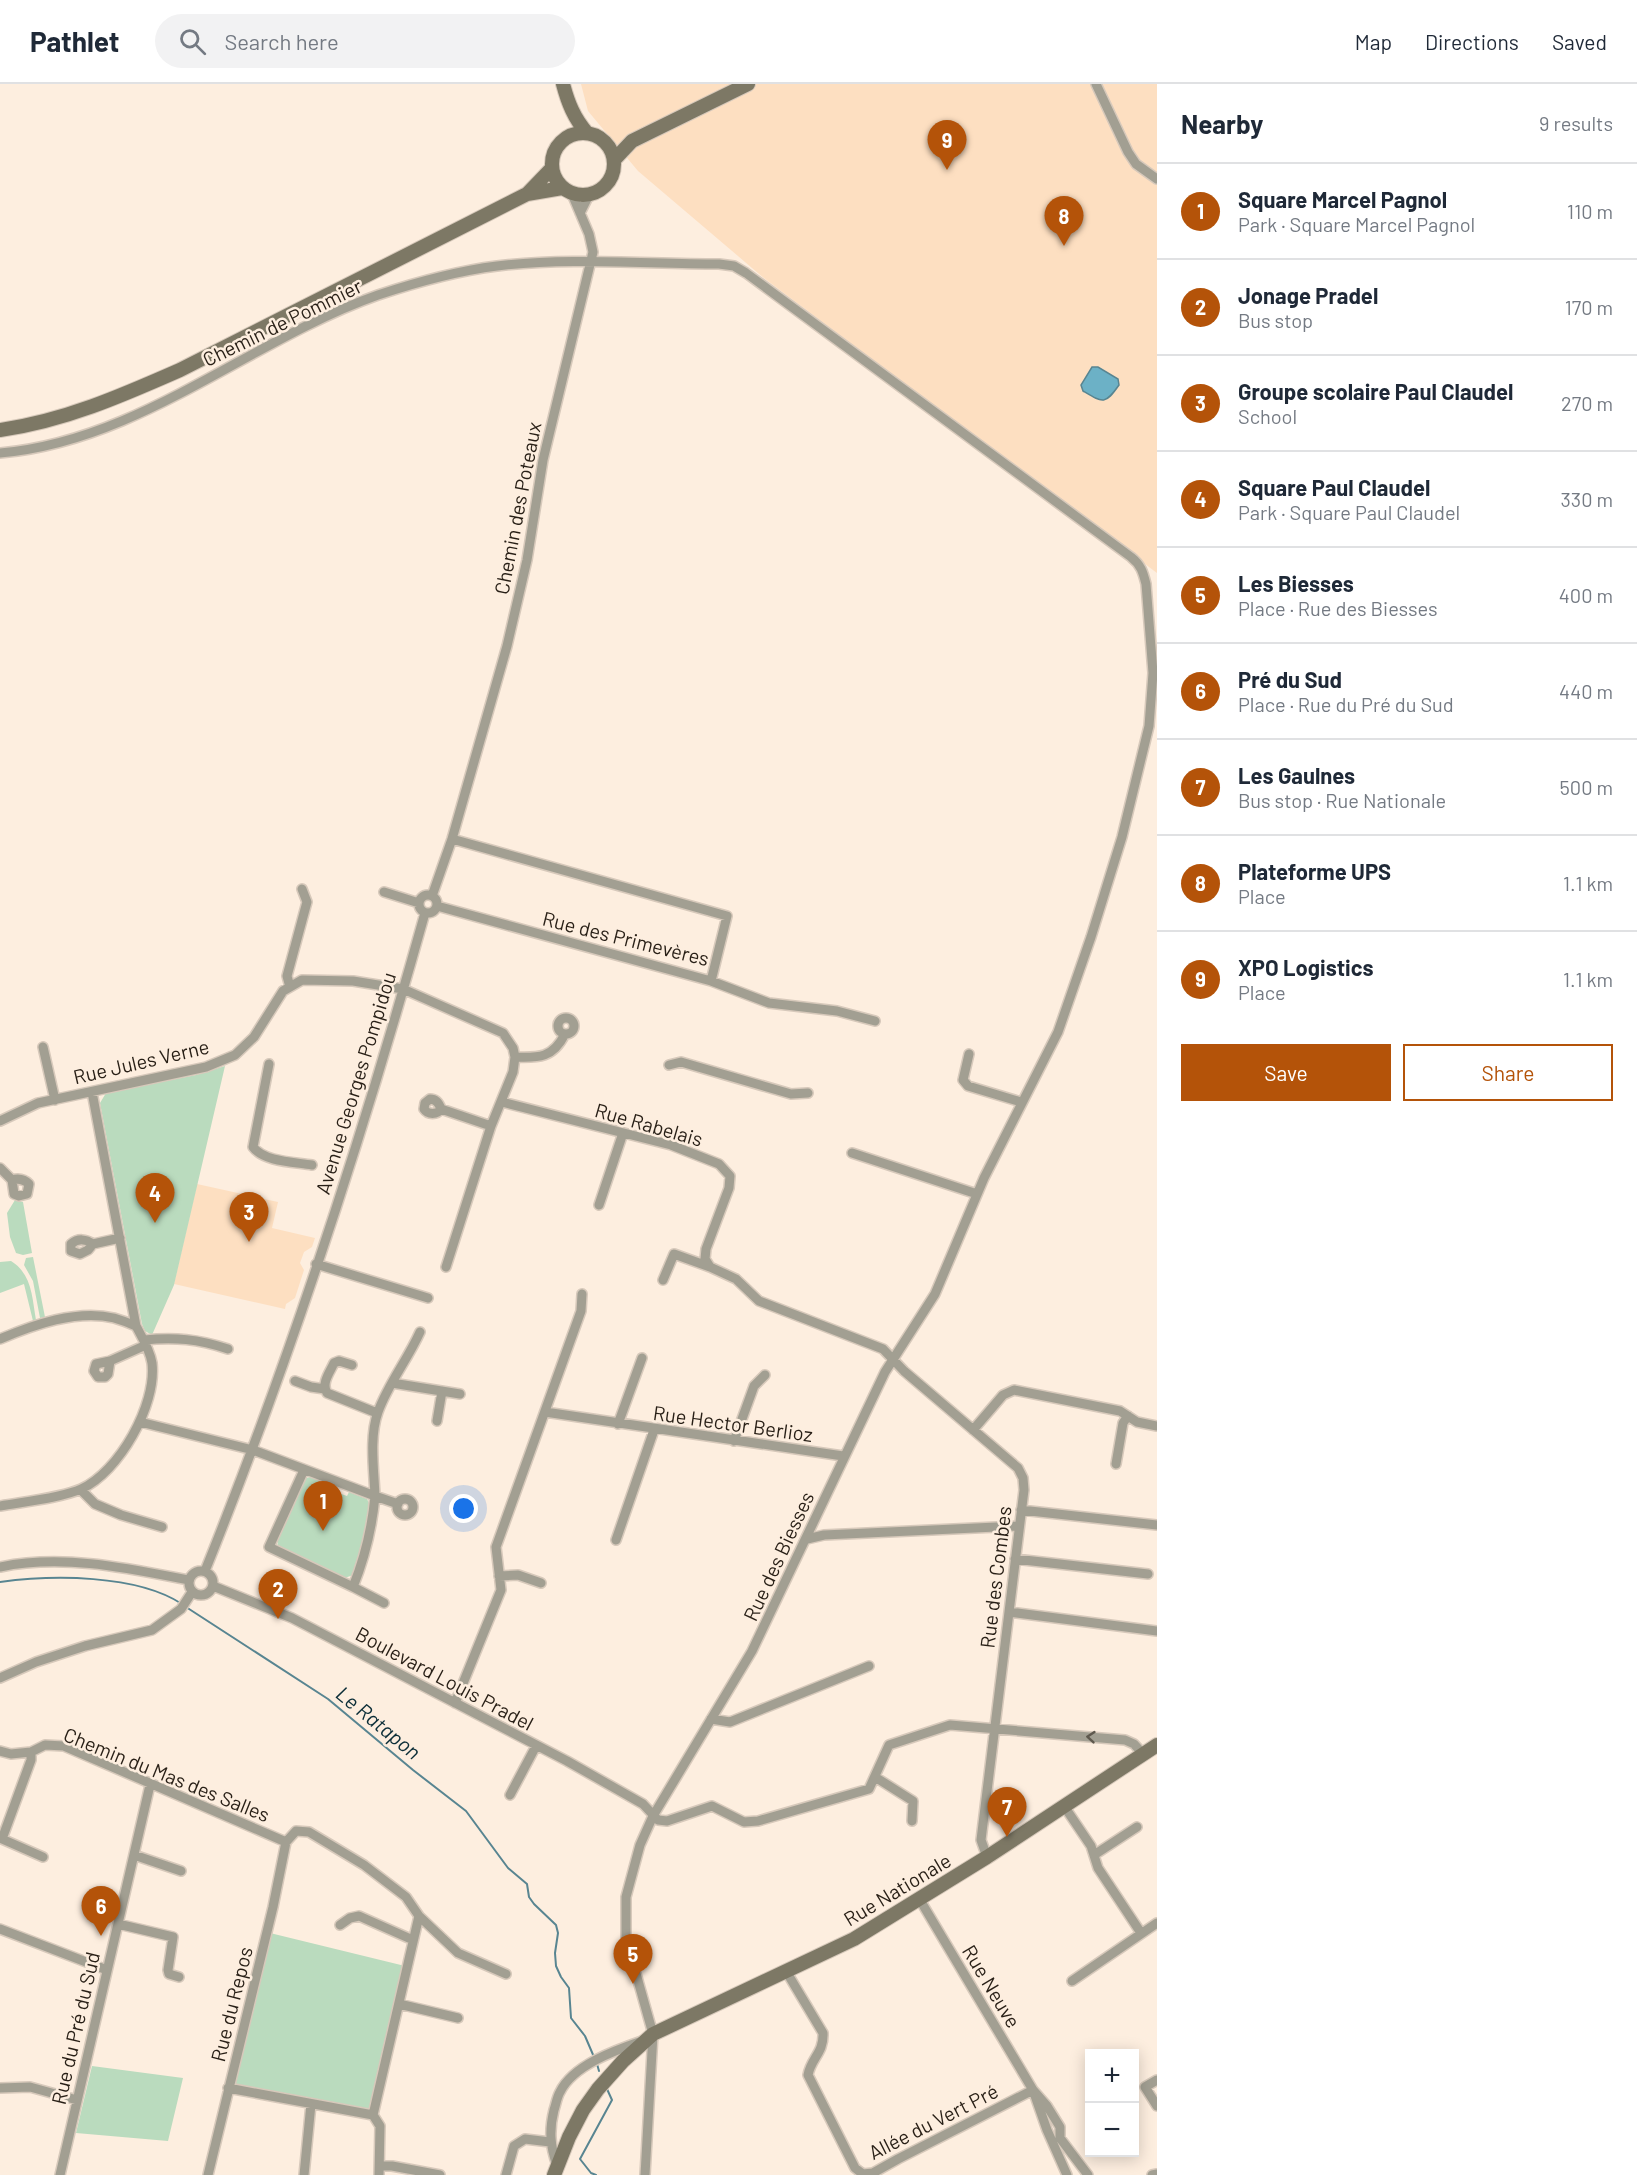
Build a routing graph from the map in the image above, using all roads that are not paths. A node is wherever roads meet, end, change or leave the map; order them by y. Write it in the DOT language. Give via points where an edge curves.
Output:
graph roads {
  1 [pos="563,84"];
  2 [pos="748,84"];
  3 [pos="1096,84"];
  4 [pos="567,99"];
  5 [pos="592,135"];
  6 [pos="566,138"];
  7 [pos="632,141"];
  8 [pos="614,160"];
  9 [pos="552,168"];
  10 [pos="1157,179"];
  11 [pos="567,191"];
  12 [pos="527,194"];
  13 [pos="589,195"];
  14 [pos="580,213"];
  15 [pos="590,262"];
  16 [pos="0,430"];
  17 [pos="0,453"];
  18 [pos="452,840"];
  19 [pos="302,889"];
  20 [pos="384,892"];
  21 [pos="432,896"];
  22 [pos="419,903"];
  23 [pos="437,906"];
  24 [pos="425,913"];
  25 [pos="711,981"];
  26 [pos="290,987"];
  27 [pos="403,989"];
  28 [pos="875,1021"];
  29 [pos="1058,1032"];
  30 [pos="565,1034"];
  31 [pos="43,1047"];
  32 [pos="969,1053"];
  33 [pos="515,1057"];
  34 [pos="269,1064"];
  35 [pos="669,1065"];
  36 [pos="92,1092"];
  37 [pos="808,1093"];
  38 [pos="55,1100"];
  39 [pos="502,1102"];
  40 [pos="1021,1102"];
  41 [pos="441,1109"];
  42 [pos="0,1121"];
  43 [pos="491,1126"];
  44 [pos="623,1133"];
  45 [pos="852,1154"];
  46 [pos="312,1165"];
  47 [pos="0,1168"];
  48 [pos="12,1180"];
  49 [pos="977,1194"];
  50 [pos="599,1205"];
  51 [pos="120,1238"];
  52 [pos="93,1244"];
  53 [pos="316,1264"];
  54 [pos="446,1267"];
  55 [pos="710,1267"];
  56 [pos="663,1280"];
  57 [pos="582,1294"];
  58 [pos="428,1298"];
  59 [pos="136,1326"];
  60 [pos="420,1332"];
  61 [pos="0,1339"];
  62 [pos="145,1342"];
  63 [pos="228,1349"];
  64 [pos="642,1358"];
  65 [pos="893,1358"];
  66 [pos="110,1361"];
  67 [pos="352,1365"];
  68 [pos="765,1375"];
  69 [pos="295,1381"];
  70 [pos="392,1383"];
  71 [pos="325,1389"];
  72 [pos="442,1391"];
  73 [pos="460,1394"];
  74 [pos="545,1412"];
  75 [pos="377,1413"];
  76 [pos="1128,1416"];
  77 [pos="140,1422"];
  78 [pos="437,1422"];
  79 [pos="618,1424"];
  80 [pos="1157,1426"];
  81 [pos="654,1430"];
  82 [pos="973,1430"];
  83 [pos="734,1441"];
  84 [pos="253,1450"];
  85 [pos="843,1456"];
  86 [pos="1116,1464"];
  87 [pos="304,1470"];
  88 [pos="81,1490"];
  89 [pos="375,1497"];
  90 [pos="398,1504"];
  91 [pos="0,1506"];
  92 [pos="1022,1510"];
  93 [pos="1157,1525"];
  94 [pos="1019,1526"];
  95 [pos="162,1527"];
  96 [pos="807,1539"];
  97 [pos="616,1540"];
  98 [pos="1015,1559"];
  99 [pos="0,1567"];
  100 [pos="205,1571"];
  101 [pos="1148,1574"];
  102 [pos="499,1576"];
  103 [pos="188,1580"];
  104 [pos="541,1583"];
  105 [pos="213,1586"];
  106 [pos="353,1587"];
  107 [pos="190,1596"];
  108 [pos="384,1603"];
  109 [pos="1009,1612"];
  110 [pos="1157,1631"];
  111 [pos="869,1666"];
  112 [pos="0,1678"];
  113 [pos="455,1703"];
  114 [pos="711,1719"];
  115 [pos="994,1728"];
  116 [pos="1157,1745"];
  117 [pos="536,1746"];
  118 [pos="0,1751"];
  119 [pos="31,1752"];
  120 [pos="1143,1754"];
  121 [pos="874,1777"];
  122 [pos="150,1785"];
  123 [pos="510,1795"];
  124 [pos="1064,1806"];
  125 [pos="653,1816"];
  126 [pos="912,1821"];
  127 [pos="1137,1827"];
  128 [pos="286,1842"];
  129 [pos="134,1855"];
  130 [pos="1094,1855"];
  131 [pos="43,1857"];
  132 [pos="987,1857"];
  133 [pos="181,1871"];
  134 [pos="920,1900"];
  135 [pos="419,1916"];
  136 [pos="1157,1923"];
  137 [pos="118,1924"];
  138 [pos="340,1925"];
  139 [pos="0,1929"];
  140 [pos="1141,1933"];
  141 [pos="413,1940"];
  142 [pos="107,1970"];
  143 [pos="786,1971"];
  144 [pos="506,1974"];
  145 [pos="179,1977"];
  146 [pos="1072,1981"];
  147 [pos="399,2004"];
  148 [pos="458,2018"];
  149 [pos="649,2037"];
  150 [pos="1157,2079"];
  151 [pos="0,2088"];
  152 [pos="228,2088"];
  153 [pos="1033,2090"];
  154 [pos="77,2100"];
  155 [pos="310,2104"];
  156 [pos="1157,2106"];
  157 [pos="373,2115"];
  158 [pos="550,2142"];
  159 [pos="379,2170"];
  160 [pos="556,2170"];
  161 [pos="1157,2174"];
  162 [pos="60,2175"];
  163 [pos="208,2175"];
  164 [pos="304,2175"];
  165 [pos="440,2175"];
  166 [pos="506,2175"];
  167 [pos="645,2175"];
  168 [pos="1067,2175"];
  169 [pos="1088,2175"];
  170 [pos="1152,2175"];
  1 -- 4 [label="main road"];
  2 -- 7 [label="main road"];
  3 -- 10 [label="street" via="1128,152 1136,164"];
  4 -- 5 [label="main road" via="577,121"];
  4 -- 6 [label="main road"];
  5 -- 6 [label="main road" via="579,133"];
  5 -- 7 [label="main road"];
  5 -- 8 [label="main road" via="605,142"];
  6 -- 9 [label="main road" via="554,151"];
  7 -- 8 [label="main road"];
  8 -- 13 [label="main road" via="611,178 598,192"];
  9 -- 11 [label="main road" via="557,182"];
  9 -- 12 [label="main road"];
  11 -- 12 [label="main road"];
  11 -- 13 [label="main road"];
  11 -- 14 [label="street, Chemin des Poteaux"];
  12 -- 16 [label="main road" via="158,380 74,414"];
  13 -- 14 [label="street"];
  14 -- 15 [label="street, Chemin des Poteaux" via="592,245"];
  15 -- 17 [label="street, Chemin de Pommier" via="496,266 377,296 161,403 51,445"];
  15 -- 18 [label="street, Chemin des Poteaux" via="543,460 527,560 507,646"];
  15 -- 29 [label="street, Chemin de Pommier" via="719,264 747,273 1140,564 1146,584 1153,673 1149,726 1122,837"];
  18 -- 21 [label="street"];
  18 -- 25 [label="street, Rue des Primevères" via="726,916"];
  19 -- 26 [label="street" via="307,902 287,976"];
  20 -- 22 [label="street"];
  21 -- 22 [label="street" via="424,896"];
  21 -- 23 [label="street"];
  22 -- 24 [label="street"];
  23 -- 24 [label="street"];
  23 -- 25 [label="street, Rue des Primevères"];
  24 -- 27 [label="street, Avenue Georges Pompidou"];
  25 -- 28 [label="street" via="769,1004 837,1011"];
  26 -- 27 [label="street" via="302,980 353,981"];
  26 -- 36 [label="street, Rue Jules Verne" via="254,1037 235,1055 206,1067"];
  27 -- 33 [label="street" via="503,1033"];
  27 -- 53 [label="street, Avenue Georges Pompidou"];
  29 -- 40 [label="street, Rue des Biesses"];
  30 -- 33 [label="street" via="558,1046 544,1055"];
  31 -- 38 [label="street"];
  32 -- 40 [label="street" via="963,1080 968,1086"];
  33 -- 39 [label="street"];
  34 -- 46 [label="street" via="253,1147 268,1157"];
  35 -- 37 [label="street" via="681,1062 791,1095"];
  36 -- 38 [label="street, Rue Jules Verne"];
  36 -- 51 [label="street"];
  38 -- 42 [label="street, Rue Jules Verne" via="38,1103"];
  39 -- 43 [label="street"];
  39 -- 44 [label="street, Rue Rabelais"];
  40 -- 49 [label="street, Rue des Biesses"];
  41 -- 43 [label="street"];
  43 -- 54 [label="street"];
  44 -- 50 [label="street"];
  44 -- 55 [label="street, Rue Rabelais" via="670,1145 719,1164 730,1176 706,1249 705,1259"];
  45 -- 49 [label="street"];
  47 -- 48 [label="street"];
  49 -- 65 [label="street, Rue des Biesses" via="929,1306"];
  51 -- 52 [label="street"];
  51 -- 59 [label="street"];
  53 -- 58 [label="street"];
  53 -- 84 [label="street, Avenue Georges Pompidou"];
  55 -- 56 [label="street" via="674,1254"];
  55 -- 65 [label="street" via="736,1279 759,1302 883,1349"];
  57 -- 74 [label="street" via="581,1311"];
  59 -- 61 [label="street" via="112,1317 80,1316"];
  59 -- 62 [label="street"];
  60 -- 70 [label="street"];
  62 -- 63 [label="street" via="171,1337"];
  62 -- 66 [label="street"];
  62 -- 77 [label="street" via="152,1363"];
  64 -- 79 [label="street, Rue Hector Berlioz"];
  65 -- 82 [label="street, Rue des Combes"];
  65 -- 85 [label="street, Rue des Biesses"];
  67 -- 71 [label="street" via="334,1363"];
  68 -- 83 [label="street" via="754,1386"];
  69 -- 71 [label="street"];
  70 -- 72 [label="street"];
  70 -- 75 [label="street"];
  71 -- 75 [label="street"];
  72 -- 73 [label="street"];
  72 -- 78 [label="street"];
  74 -- 79 [label="street, Rue Hector Berlioz"];
  74 -- 102 [label="street" via="496,1546"];
  75 -- 89 [label="street"];
  76 -- 80 [label="street"];
  76 -- 82 [label="street" via="1120,1411 1014,1390 1003,1395"];
  76 -- 86 [label="street" via="1123,1423"];
  77 -- 84 [label="street"];
  77 -- 88 [label="street" via="106,1473"];
  79 -- 81 [label="street, Rue Hector Berlioz"];
  81 -- 83 [label="street, Rue Hector Berlioz"];
  81 -- 97 [label="street"];
  82 -- 92 [label="street, Rue des Combes" via="1018,1468 1023,1478"];
  83 -- 85 [label="street, Rue Hector Berlioz"];
  84 -- 87 [label="street"];
  84 -- 100 [label="street, Avenue Georges Pompidou"];
  85 -- 96 [label="street, Rue des Biesses"];
  87 -- 89 [label="street"];
  87 -- 106 [label="street" via="269,1547"];
  88 -- 91 [label="street"];
  88 -- 95 [label="street" via="94,1503"];
  89 -- 90 [label="street"];
  89 -- 106 [label="street" via="372,1527"];
  92 -- 93 [label="street"];
  92 -- 94 [label="street, Rue des Combes"];
  94 -- 96 [label="street"];
  94 -- 98 [label="street, Rue des Combes"];
  96 -- 114 [label="street, Rue des Biesses" via="752,1652"];
  98 -- 101 [label="street"];
  98 -- 109 [label="street, Rue des Combes"];
  99 -- 103 [label="street" via="49,1561 86,1563"];
  100 -- 103 [label="street" via="195,1571"];
  100 -- 105 [label="street" via="213,1578"];
  102 -- 104 [label="street" via="518,1575"];
  102 -- 113 [label="street" via="501,1590"];
  103 -- 107 [label="street"];
  105 -- 107 [label="street" via="204,1595"];
  105 -- 113 [label="street, Boulevard Louis Pradel" via="292,1618"];
  106 -- 108 [label="street"];
  107 -- 112 [label="street" via="181,1609 152,1630 86,1646"];
  109 -- 110 [label="street"];
  109 -- 115 [label="street, Rue des Combes"];
  111 -- 114 [label="street" via="730,1722"];
  113 -- 117 [label="street, Boulevard Louis Pradel"];
  114 -- 125 [label="street, Rue des Biesses"];
  120 -- 115 [label="street, one-way" via="1134,1743 1125,1740"];
  115 -- 121 [label="street" via="950,1725 889,1745"];
  115 -- 132 [label="street, Rue des Combes" via="981,1840"];
  116 -- 120 [label="main road, Rue Nationale"];
  117 -- 123 [label="street"];
  117 -- 125 [label="street, Boulevard Louis Pradel" via="643,1804"];
  118 -- 119 [label="street, Chemin du Mas des Salles"];
  119 -- 122 [label="street, Chemin du Mas des Salles" via="45,1745 64,1746"];
  119 -- 131 [label="street" via="2,1839"];
  120 -- 124 [label="main road, Rue Nationale"];
  121 -- 125 [label="street" via="869,1789 758,1821 744,1822 712,1806 667,1821"];
  121 -- 126 [label="street" via="913,1801"];
  122 -- 128 [label="street, Chemin du Mas des Salles"];
  122 -- 129 [label="street, Rue du Pré du Sud"];
  124 -- 130 [label="street"];
  124 -- 132 [label="main road, Rue Nationale"];
  125 -- 149 [label="street, Rue des Biesses" via="632,1870 625,1921"];
  127 -- 130 [label="street"];
  128 -- 135 [label="street" via="296,1831 309,1832 364,1865 406,1897"];
  128 -- 152 [label="street, Rue du Repos"];
  129 -- 133 [label="street"];
  129 -- 137 [label="street, Rue du Pré du Sud"];
  130 -- 140 [label="street" via="1098,1868"];
  132 -- 134 [label="main road, Rue Nationale"];
  134 -- 143 [label="main road, Rue Nationale" via="854,1939"];
  134 -- 153 [label="street, Rue Neuve"];
  135 -- 141 [label="street"];
  135 -- 144 [label="street" via="458,1953"];
  136 -- 140 [label="street"];
  137 -- 142 [label="street, Rue du Pré du Sud"];
  137 -- 145 [label="street" via="173,1937 168,1970"];
  138 -- 141 [label="street" via="359,1916"];
  139 -- 142 [label="street"];
  140 -- 146 [label="street"];
  141 -- 147 [label="street"];
  142 -- 154 [label="street, Rue du Pré du Sud"];
  143 -- 149 [label="main road, Rue Nationale"];
  143 -- 153 [label="street, Allée du Vert Pré" via="823,2033 824,2043 808,2075 855,2168 863,2174 873,2173"];
  147 -- 148 [label="street"];
  147 -- 157 [label="street"];
  149 -- 158 [label="street, Rue Nationale" via="612,2051 568,2080 552,2118"];
  149 -- 160 [label="main road, Rue Nationale" via="588,2103"];
  149 -- 167 [label="street, Rue des Biesses"];
  150 -- 156 [label="street" via="1145,2087"];
  151 -- 154 [label="street" via="30,2087"];
  152 -- 155 [label="street"];
  152 -- 163 [label="street, Rue du Repos"];
  153 -- 168 [label="street, Rue Neuve"];
  153 -- 169 [label="street, Rue Neuve" via="1060,2127 1060,2138"];
  154 -- 162 [label="street, Rue du Pré du Sud"];
  155 -- 157 [label="street"];
  155 -- 164 [label="street"];
  157 -- 159 [label="street" via="380,2126"];
  158 -- 160 [label="street, Rue Nationale"];
  158 -- 166 [label="street" via="525,2139 514,2146"];
  159 -- 165 [label="street"];
  161 -- 170 [label="street"];
}
